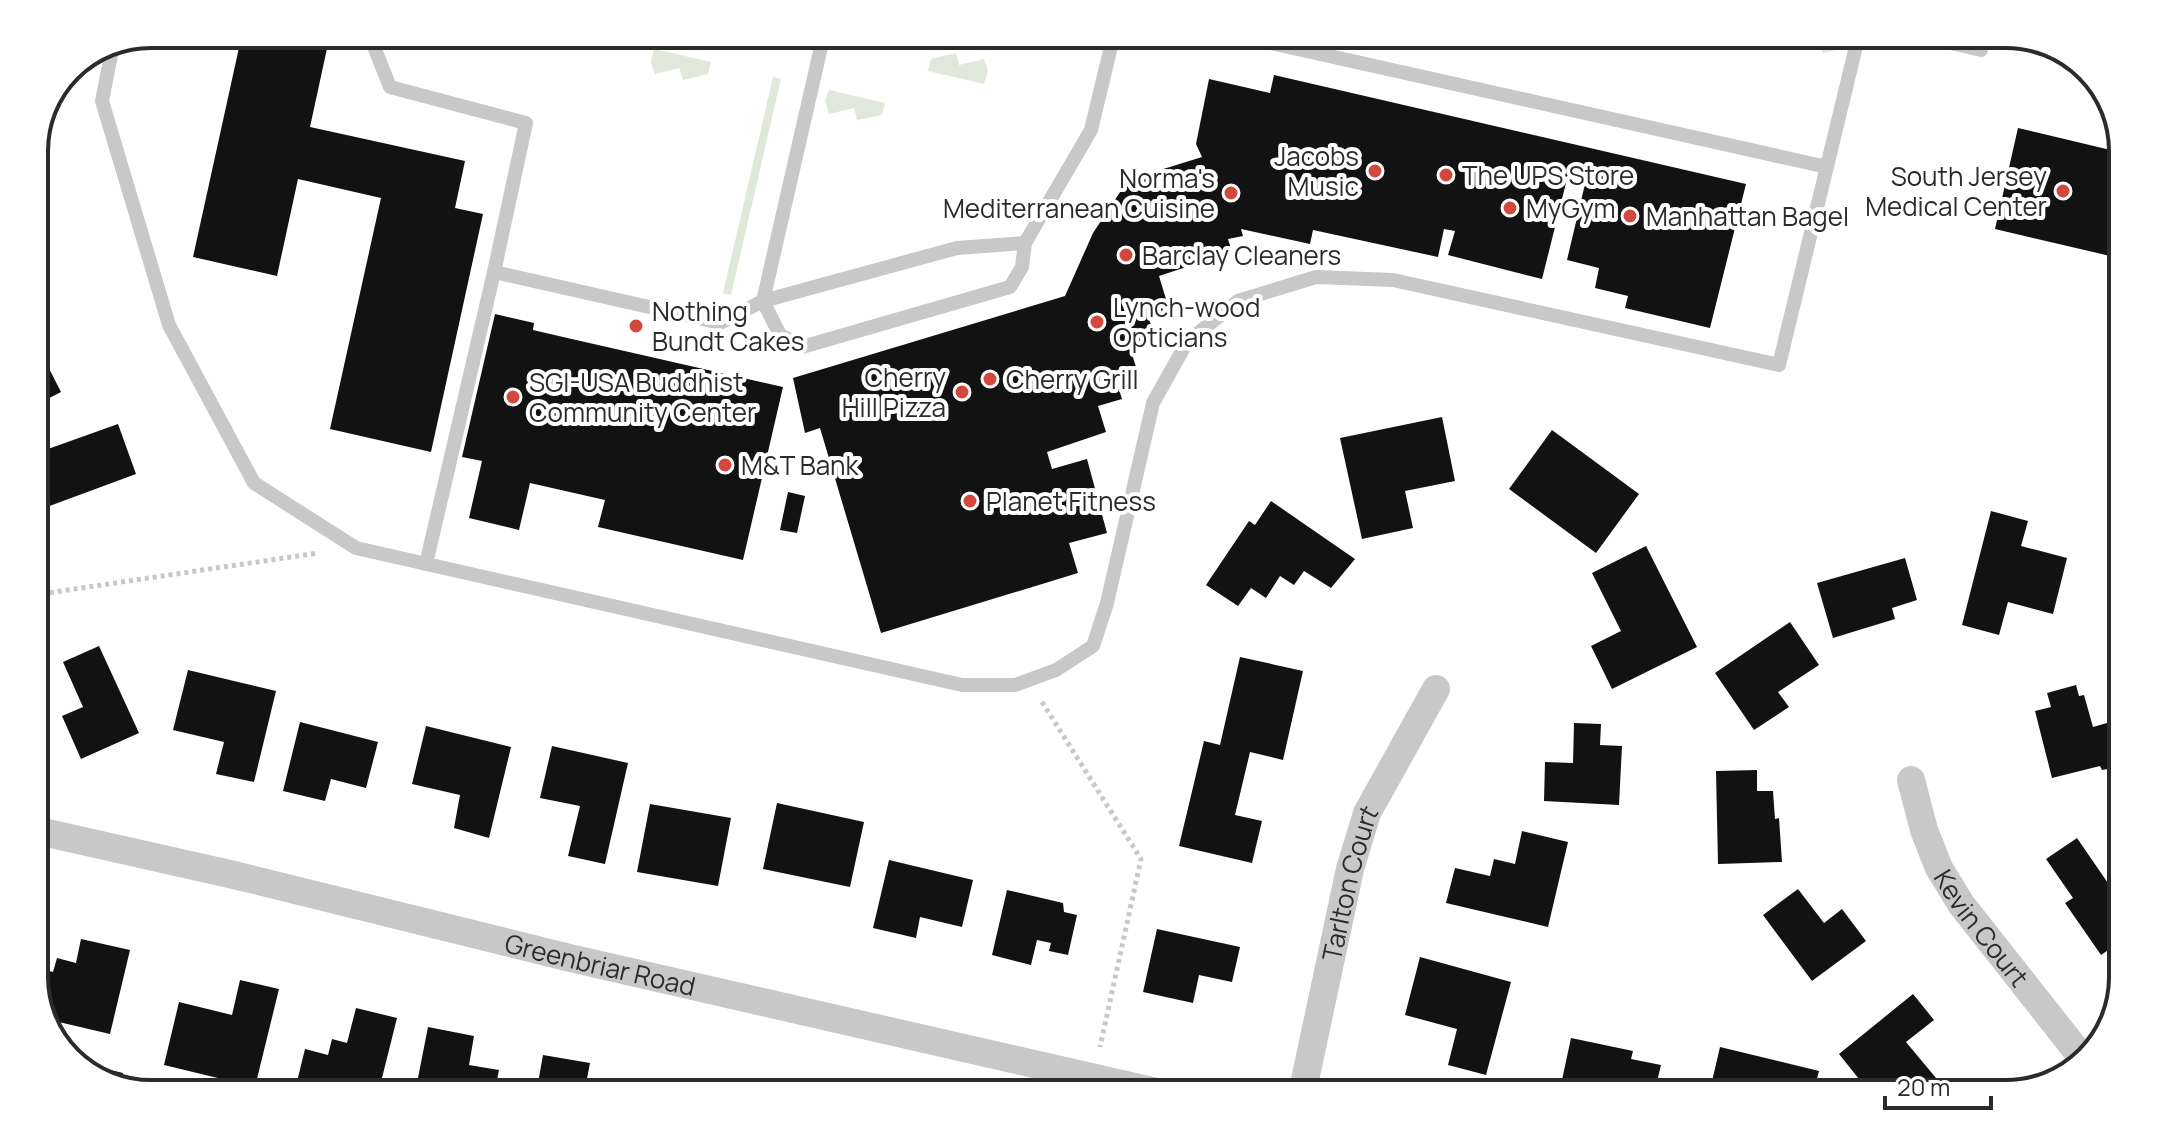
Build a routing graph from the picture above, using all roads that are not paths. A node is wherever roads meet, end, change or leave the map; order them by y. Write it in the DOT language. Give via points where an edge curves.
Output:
graph roads {
  1 [pos="375,48"];
  2 [pos="821,48"];
  3 [pos="1111,48"];
  4 [pos="1294,48"];
  5 [pos="1856,48"];
  6 [pos="1972,48"];
  7 [pos="1981,50"];
  8 [pos="111,57"];
  9 [pos="1827,167"];
  10 [pos="1025,243"];
  11 [pos="494,272"];
  12 [pos="763,301"];
  13 [pos="426,564"];
  14 [pos="1436,689"];
  15 [pos="1911,780"];
  16 [pos="48,833"];
  17 [pos="2077,1051"];
  18 [pos="1102,1080"];
  19 [pos="1305,1080"];
  1 -- 11 [label="lane" via="390,87 526,123"];
  2 -- 12 [label="lane"];
  3 -- 10 [label="lane" via="1091,130"];
  4 -- 9 [label="lane"];
  5 -- 9 [label="lane"];
  6 -- 7 [label="lane"];
  8 -- 13 [label="lane" via="102,101 169,325 254,483 356,548"];
  9 -- 13 [label="lane" via="1779,365 1393,280 1316,277 1238,301 1187,342 1153,403 1093,646 1056,670 1015,685 962,685"];
  10 -- 12 [label="lane" via="957,248"];
  10 -- 12 [label="lane" via="1022,267 1010,287 802,347 780,335"];
  11 -- 12 [label="lane" via="720,323"];
  11 -- 13 [label="lane"];
  14 -- 19 [label="street, Tarlton Court" via="1367,813"];
  15 -- 17 [label="street, Kevin Court" via="1939,868 1961,904"];
  16 -- 18 [label="street, Greenbriar Road"];
}
